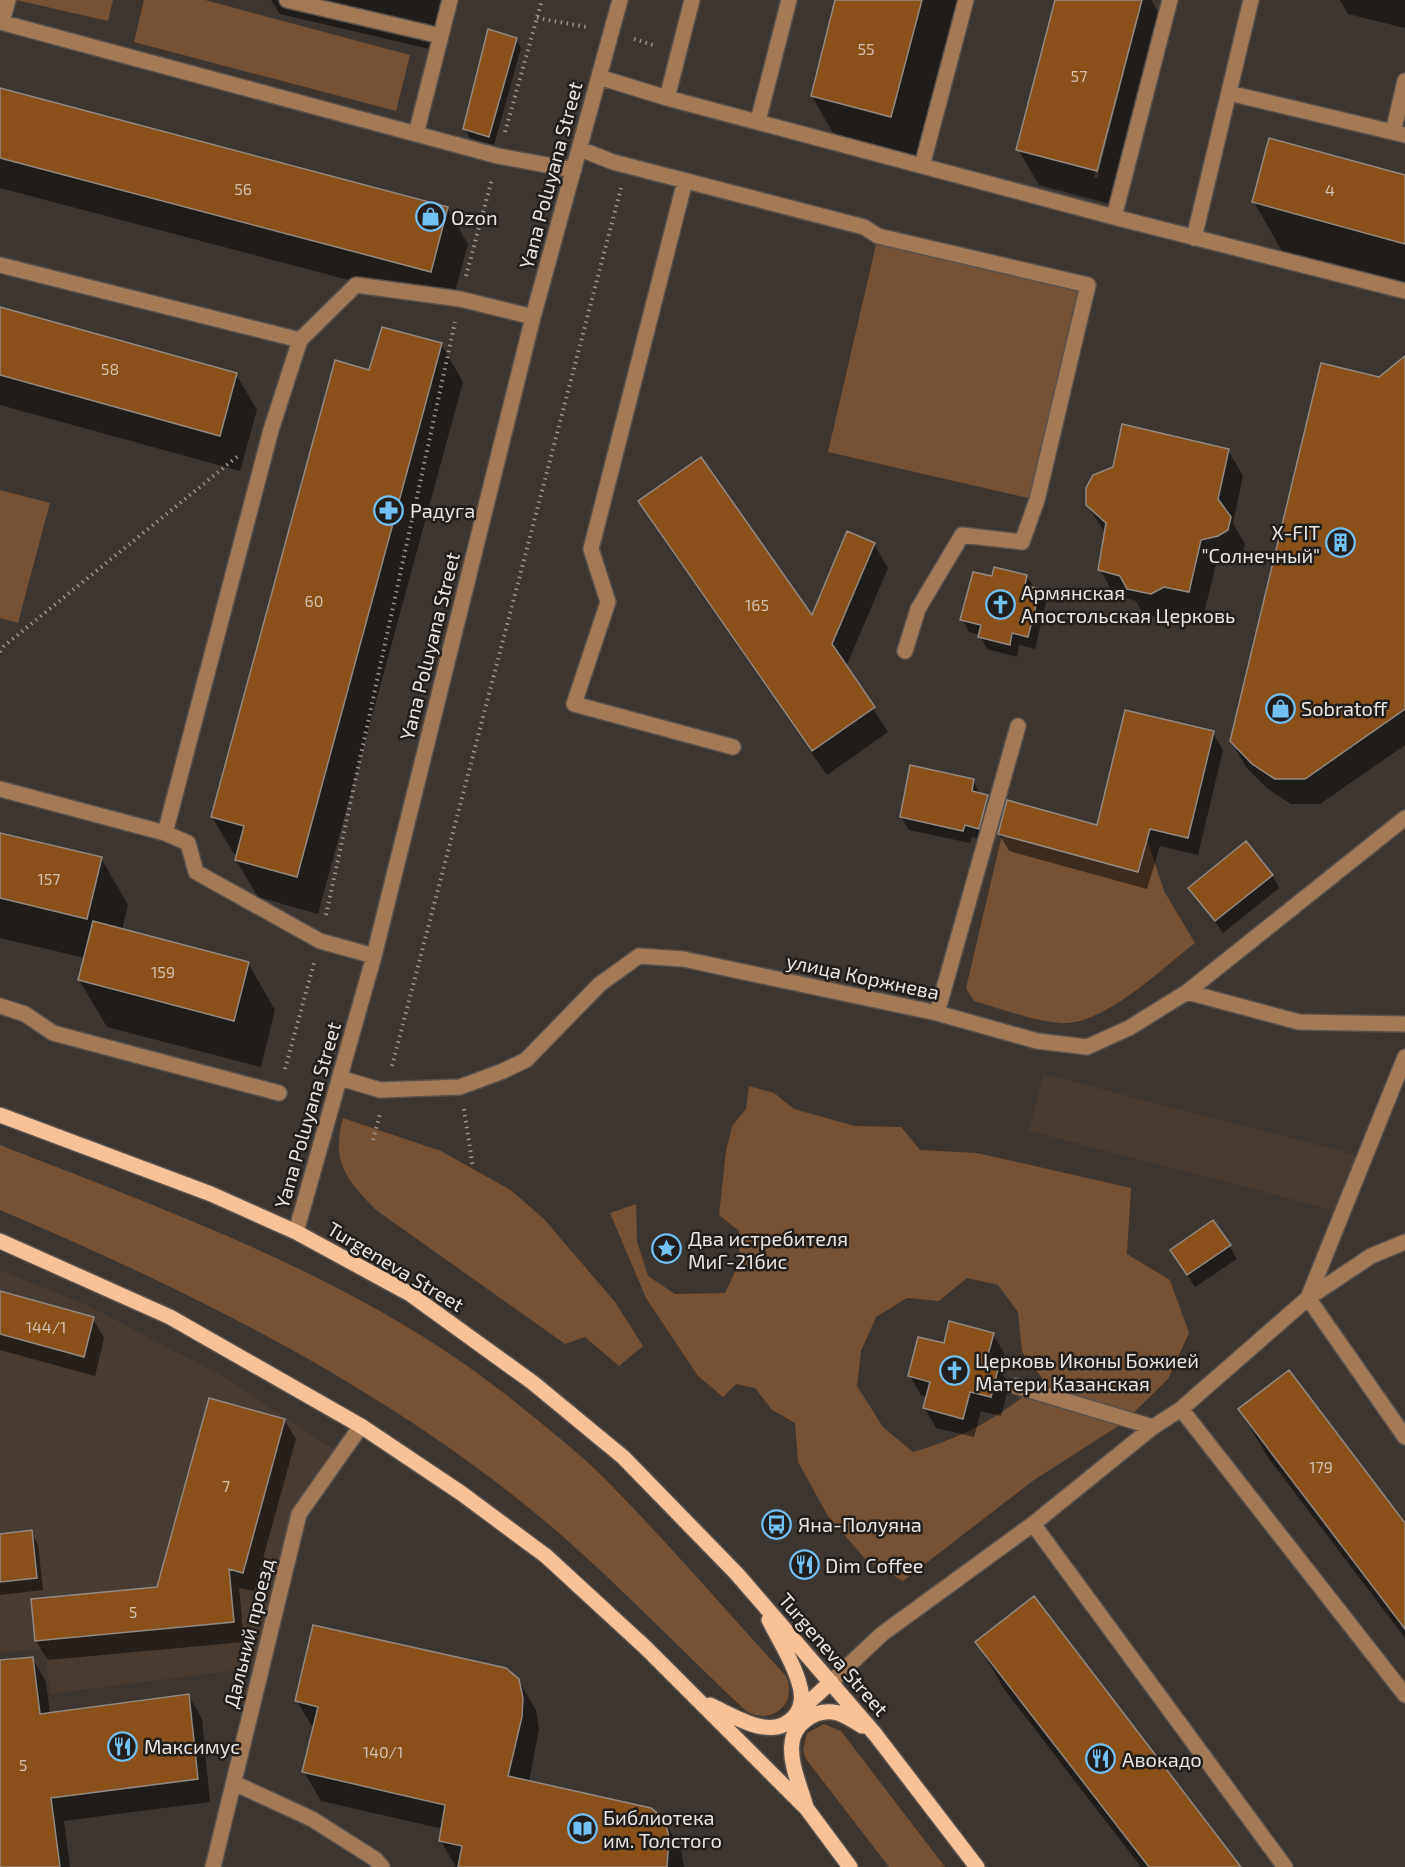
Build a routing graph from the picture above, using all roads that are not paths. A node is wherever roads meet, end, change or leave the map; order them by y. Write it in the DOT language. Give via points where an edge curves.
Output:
graph roads {
  1 [pos="8,0"];
  2 [pos="287,0"];
  3 [pos="450,0"];
  4 [pos="620,0"];
  5 [pos="692,0"];
  6 [pos="789,0"];
  7 [pos="966,0"];
  8 [pos="1170,0"];
  9 [pos="1251,0"];
  10 [pos="1,22"];
  11 [pos="441,36"];
  12 [pos="599,77"];
  13 [pos="1405,81"];
  14 [pos="1229,93"];
  15 [pos="667,98"];
  16 [pos="758,121"];
  17 [pos="1399,133"];
  18 [pos="416,134"];
  19 [pos="580,149"];
  20 [pos="922,166"];
  21 [pos="574,170"];
  22 [pos="685,181"];
  23 [pos="1114,217"];
  24 [pos="1194,238"];
  25 [pos="0,265"];
  26 [pos="1405,291"];
  27 [pos="533,316"];
  28 [pos="300,340"];
  29 [pos="905,651"];
  30 [pos="1018,726"];
  31 [pos="733,747"];
  32 [pos="0,789"];
  33 [pos="1405,818"];
  34 [pos="165,833"];
  35 [pos="374,956"];
  36 [pos="1186,992"];
  37 [pos="0,1006"];
  38 [pos="937,1012"];
  39 [pos="1405,1024"];
  40 [pos="1405,1057"];
  41 [pos="340,1078"];
  42 [pos="279,1093"];
  43 [pos="0,1115"];
  44 [pos="296,1232"];
  45 [pos="0,1241"];
  46 [pos="1405,1242"];
  47 [pos="1308,1298"];
  48 [pos="1016,1386"];
  49 [pos="1181,1409"];
  50 [pos="362,1426"];
  51 [pos="1153,1427"];
  52 [pos="1405,1437"];
  53 [pos="1033,1524"];
  54 [pos="760,1602"];
  55 [pos="831,1682"];
  56 [pos="1405,1695"];
  57 [pos="702,1702"];
  58 [pos="798,1712"];
  59 [pos="875,1734"];
  60 [pos="234,1783"];
  61 [pos="807,1809"];
  62 [pos="213,1867"];
  63 [pos="382,1867"];
  64 [pos="850,1867"];
  65 [pos="977,1867"];
  66 [pos="1285,1867"];
  1 -- 10 [label="street"];
  2 -- 11 [label="street"];
  3 -- 11 [label="street"];
  4 -- 12 [label="street, Yana Poluyana Street"];
  5 -- 15 [label="street"];
  6 -- 16 [label="street"];
  7 -- 20 [label="street"];
  8 -- 23 [label="street"];
  9 -- 14 [label="street"];
  10 -- 18 [label="street"];
  11 -- 18 [label="street"];
  12 -- 15 [label="street"];
  12 -- 19 [label="street, Yana Poluyana Street"];
  13 -- 17 [label="street"];
  14 -- 17 [label="street"];
  14 -- 24 [label="street"];
  15 -- 16 [label="street"];
  16 -- 20 [label="street"];
  18 -- 21 [label="street" via="498,156"];
  19 -- 21 [label="street, Yana Poluyana Street"];
  19 -- 22 [label="street"];
  20 -- 23 [label="street"];
  21 -- 27 [label="street, Yana Poluyana Street"];
  22 -- 29 [label="street" via="864,227 878,236 1088,285 1037,501 1022,542 962,535 918,609"];
  22 -- 31 [label="street" via="591,549 608,602 574,704"];
  23 -- 24 [label="street"];
  24 -- 26 [label="street"];
  25 -- 28 [label="street"];
  27 -- 28 [label="street" via="460,299 356,285"];
  27 -- 35 [label="street, Yana Poluyana Street"];
  28 -- 34 [label="street" via="271,430"];
  30 -- 38 [label="street"];
  32 -- 34 [label="street"];
  33 -- 36 [label="street, улица Коржнева"];
  34 -- 35 [label="street" via="189,843 196,872 320,941"];
  35 -- 41 [label="street, Yana Poluyana Street"];
  36 -- 38 [label="street, улица Коржнева" via="1129,1028 1087,1047 1037,1041"];
  36 -- 39 [label="street" via="1299,1023"];
  37 -- 42 [label="street" via="25,1014 53,1034"];
  38 -- 41 [label="street, улица Коржнева" via="683,959 639,956 600,984 526,1060 460,1087 380,1090"];
  40 -- 47 [label="street"];
  41 -- 44 [label="street, Yana Poluyana Street"];
  43 -- 44 [label="main road, Turgeneva Street" via="211,1194"];
  44 -- 54 [label="main road, Turgeneva Street" via="430,1306 532,1382 623,1457"];
  45 -- 50 [label="main road, Turgeneva Street" via="170,1317"];
  46 -- 47 [label="street" via="1371,1256"];
  47 -- 49 [label="street"];
  47 -- 52 [label="street"];
  48 -- 51 [label="street"];
  49 -- 51 [label="street"];
  49 -- 56 [label="street"];
  50 -- 57 [label="main road, Turgeneva Street" via="546,1556"];
  50 -- 60 [label="street, Дальний проезд" via="299,1514"];
  51 -- 53 [label="street"];
  53 -- 55 [label="street" via="882,1634"];
  53 -- 66 [label="street"];
  54 -- 55 [label="main road, Turgeneva Street"];
  54 -- 58 [label="main road, Turgeneva Street" via="799,1682 802,1698"];
  55 -- 58 [label="main road"];
  55 -- 59 [label="main road, Turgeneva Street"];
  57 -- 58 [label="main road, Turgeneva Street" via="769,1729 783,1726"];
  57 -- 61 [label="main road, Turgeneva Street"];
  59 -- 61 [label="main road, Turgeneva Street" via="845,1715 832,1712 817,1713 803,1721 791,1744"];
  59 -- 65 [label="main road, Turgeneva Street"];
  60 -- 62 [label="street, Дальний проезд"];
  60 -- 63 [label="street" via="312,1819"];
  61 -- 64 [label="main road, Turgeneva Street"];
}
